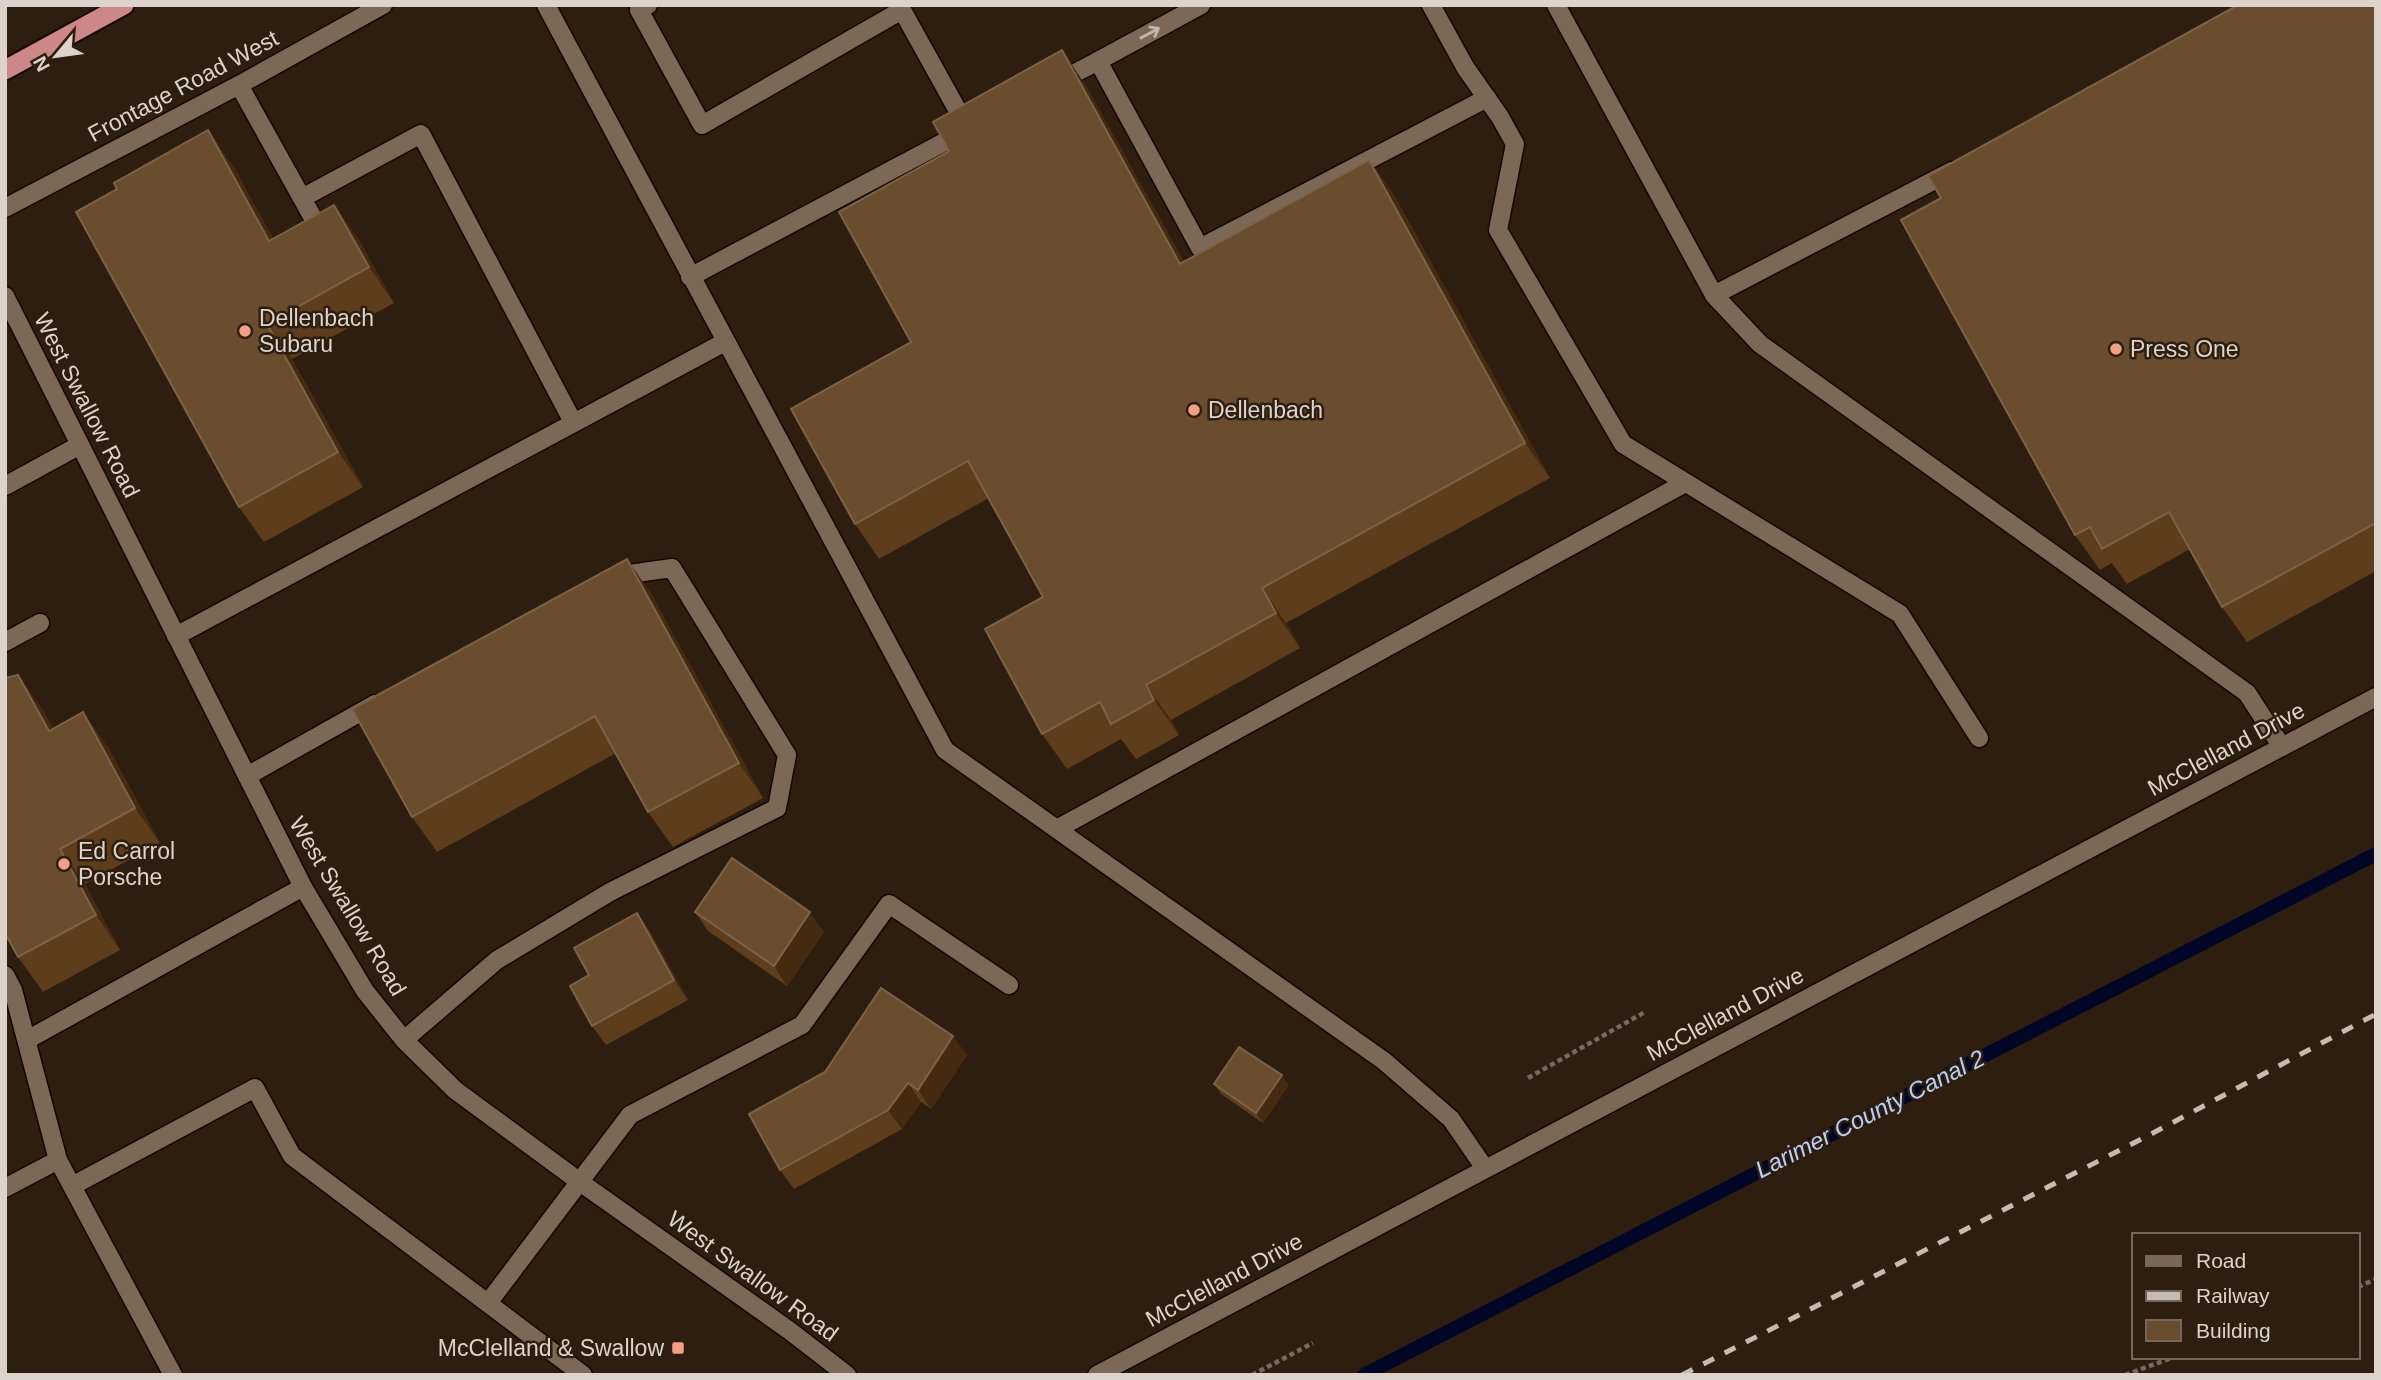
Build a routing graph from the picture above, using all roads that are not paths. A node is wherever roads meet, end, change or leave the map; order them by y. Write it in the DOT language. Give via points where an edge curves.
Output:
graph roads {
  1 [pos="124,5"];
  2 [pos="383,5"];
  3 [pos="547,5"];
  4 [pos="648,5"];
  5 [pos="1201,5"];
  6 [pos="1431,5"];
  7 [pos="1556,5"];
  8 [pos="907,8"];
  9 [pos="1098,61"];
  10 [pos="5,70"];
  11 [pos="239,85"];
  12 [pos="1039,92"];
  13 [pos="1487,98"];
  14 [pos="1964,165"];
  15 [pos="302,198"];
  16 [pos="5,208"];
  17 [pos="323,236"];
  18 [pos="690,277"];
  19 [pos="1714,295"];
  20 [pos="5,296"];
  21 [pos="725,342"];
  22 [pos="573,422"];
  23 [pos="80,446"];
  24 [pos="1685,483"];
  25 [pos="5,486"];
  26 [pos="593,584"];
  27 [pos="40,623"];
  28 [pos="176,636"];
  29 [pos="5,642"];
  30 [pos="391,695"];
  31 [pos="2376,697"];
  32 [pos="1979,737"];
  33 [pos="2282,747"];
  34 [pos="247,776"];
  35 [pos="1057,829"];
  36 [pos="303,887"];
  37 [pos="1009,985"];
  38 [pos="8,986"];
  39 [pos="27,1040"];
  40 [pos="404,1040"];
  41 [pos="58,1160"];
  42 [pos="1485,1167"];
  43 [pos="580,1182"];
  44 [pos="72,1186"];
  45 [pos="5,1188"];
  46 [pos="488,1303"];
  47 [pos="173,1375"];
  48 [pos="583,1375"];
  49 [pos="847,1375"];
  50 [pos="1097,1375"];
  1 -- 10 [label="highway"];
  2 -- 11 [label="street, Frontage Road West"];
  3 -- 18 [label="street"];
  4 -- 8 [label="street" via="639,10 702,125"];
  9 -- 5 [label="street, one-way"];
  6 -- 13 [label="street"];
  7 -- 19 [label="street"];
  8 -- 18 [label="street" via="974,126"];
  9 -- 12 [label="street"];
  9 -- 13 [label="street" via="1200,248"];
  11 -- 15 [label="street"];
  11 -- 16 [label="street, Frontage Road West"];
  13 -- 24 [label="street" via="1515,144 1498,230 1623,444"];
  14 -- 19 [label="street"];
  15 -- 17 [label="street"];
  15 -- 22 [label="street" via="421,134"];
  18 -- 21 [label="street"];
  19 -- 33 [label="street" via="1760,344 2247,693"];
  20 -- 23 [label="street, West Swallow Road"];
  21 -- 22 [label="street"];
  21 -- 35 [label="street" via="945,750"];
  22 -- 28 [label="street"];
  23 -- 25 [label="street"];
  23 -- 28 [label="street, West Swallow Road"];
  24 -- 32 [label="street" via="1900,614"];
  24 -- 35 [label="street"];
  26 -- 40 [label="street" via="605,577 672,568 788,755 778,808 611,892 497,960"];
  27 -- 29 [label="street"];
  28 -- 34 [label="street, West Swallow Road"];
  30 -- 34 [label="street"];
  31 -- 33 [label="street, McClelland Drive"];
  33 -- 42 [label="street, McClelland Drive"];
  34 -- 36 [label="street, West Swallow Road"];
  35 -- 42 [label="street" via="1384,1061 1451,1119"];
  36 -- 39 [label="street"];
  36 -- 40 [label="street, West Swallow Road" via="365,991"];
  37 -- 43 [label="street" via="889,904 802,1025 630,1115"];
  38 -- 39 [label="street"];
  39 -- 41 [label="street"];
  40 -- 43 [label="street, West Swallow Road" via="455,1090"];
  41 -- 44 [label="street"];
  41 -- 45 [label="street"];
  42 -- 50 [label="street, McClelland Drive"];
  43 -- 46 [label="street"];
  43 -- 49 [label="street, West Swallow Road"];
  44 -- 46 [label="street" via="255,1088 292,1156"];
  44 -- 47 [label="street"];
  46 -- 48 [label="street"];
}
